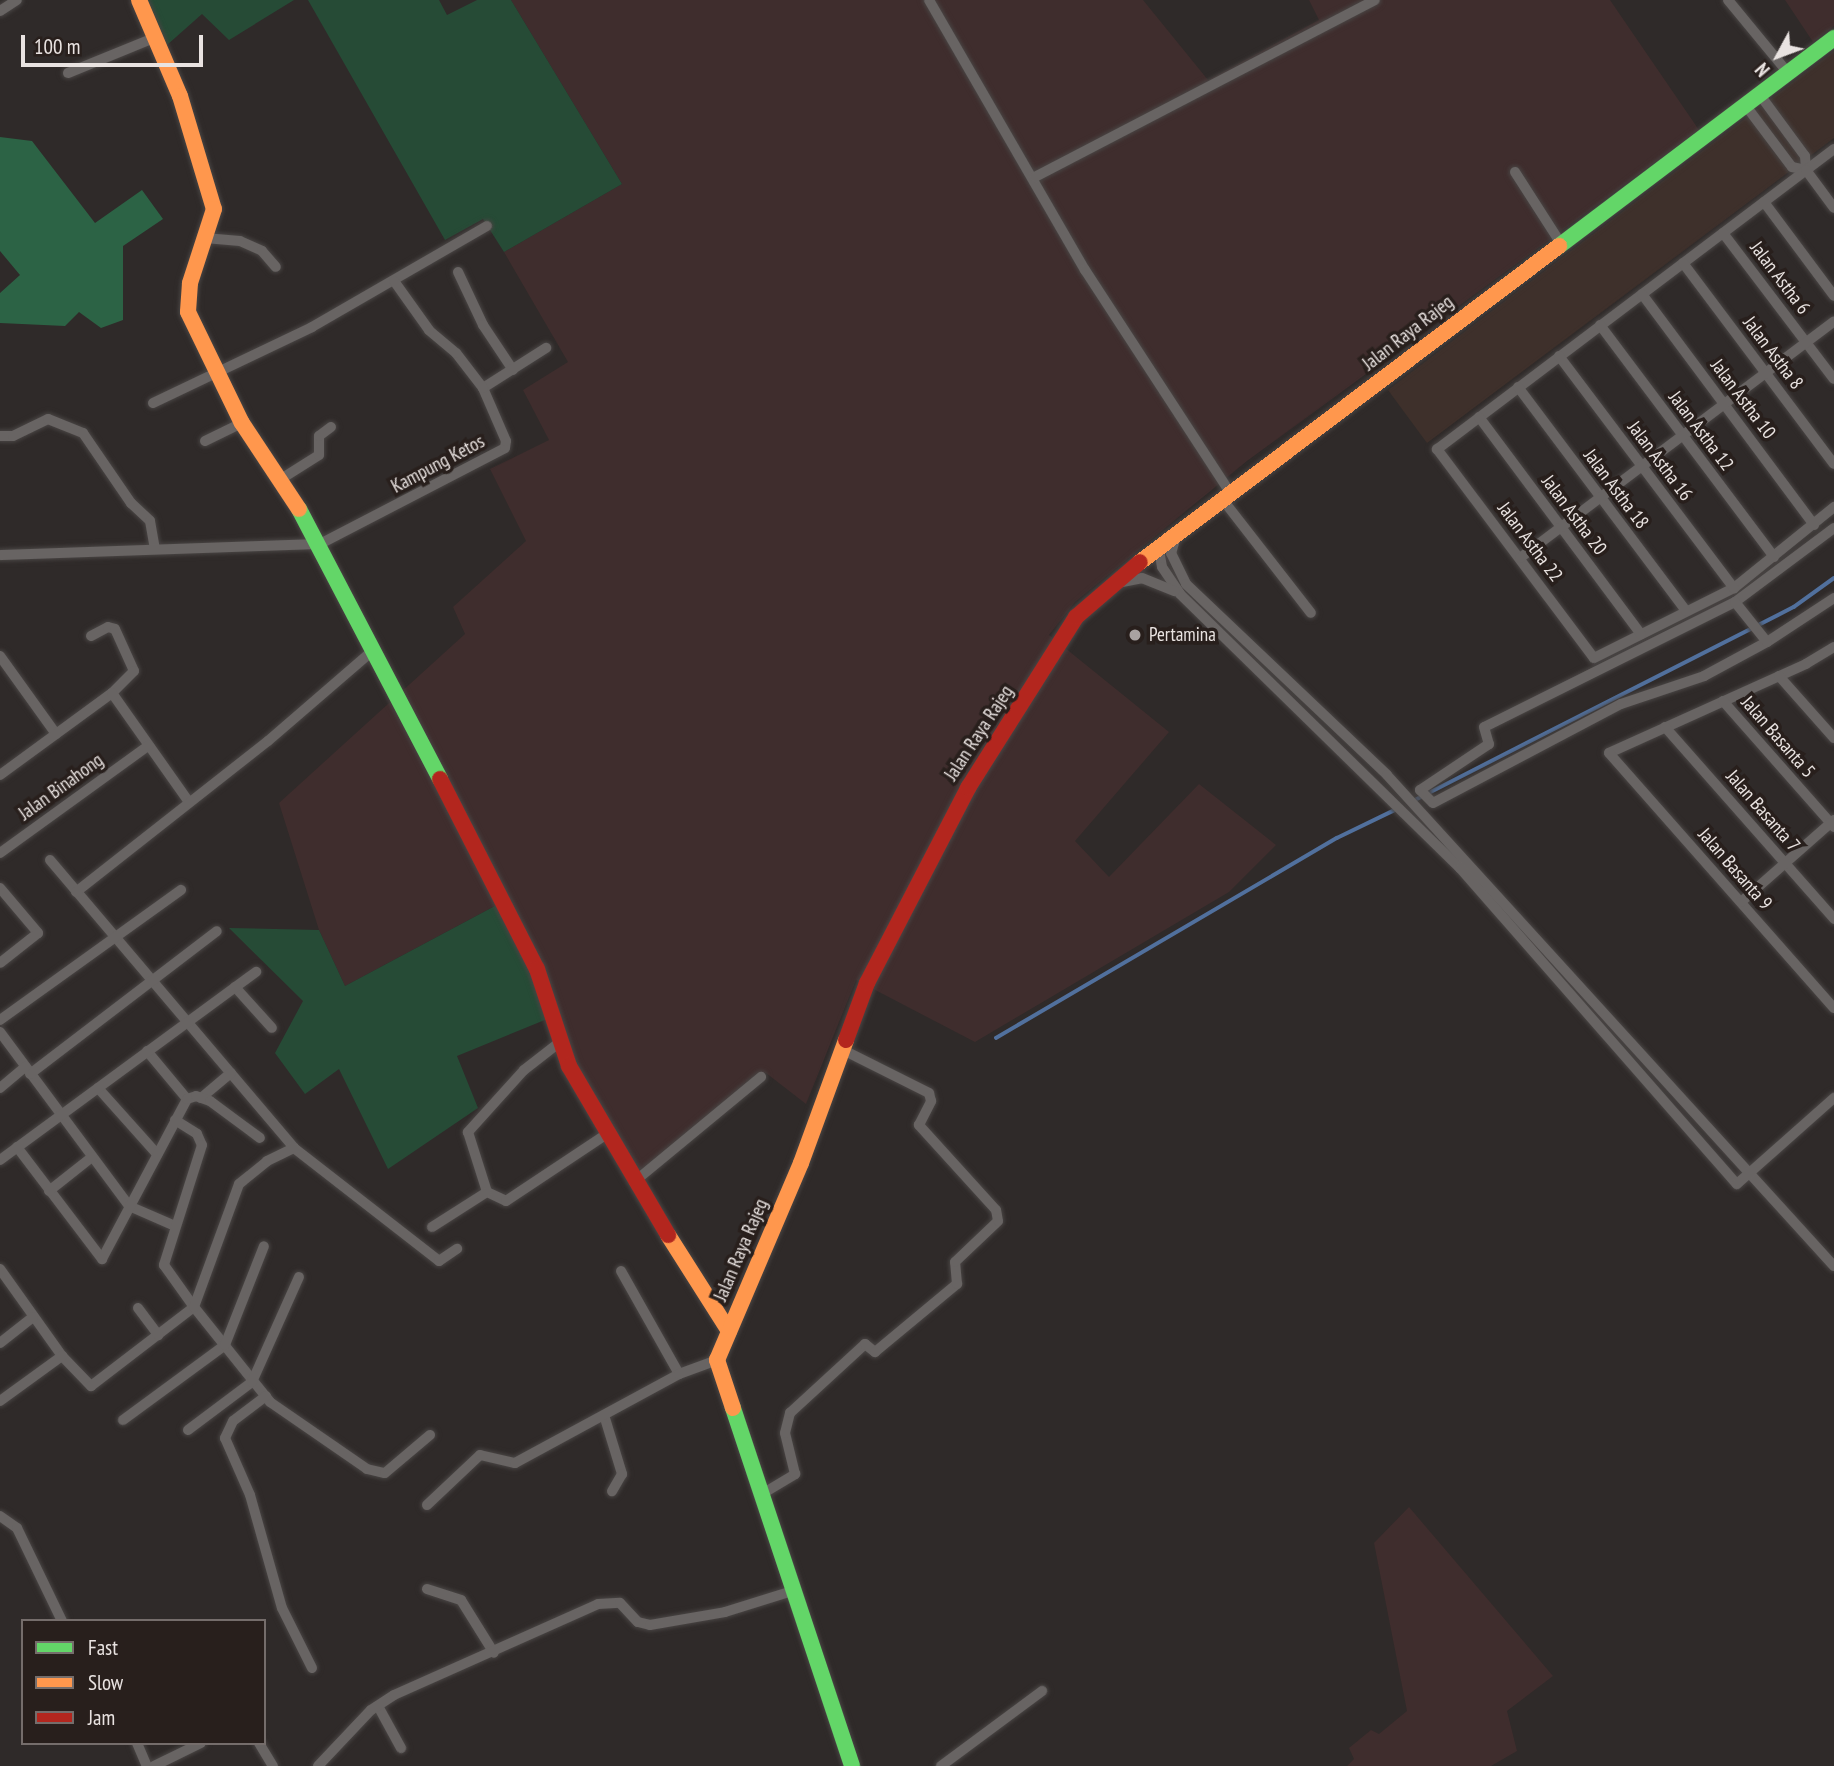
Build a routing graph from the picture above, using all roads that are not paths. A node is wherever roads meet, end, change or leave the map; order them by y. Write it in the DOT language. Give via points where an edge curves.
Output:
graph roads {
  1 [pos="17,0"];
  2 [pos="139,0"];
  3 [pos="929,0"];
  4 [pos="1375,0"];
  5 [pos="1728,0"];
  6 [pos="0,11"];
  7 [pos="156,37"];
  8 [pos="1834,38"];
  9 [pos="68,73"];
  10 [pos="1789,74"];
  11 [pos="1760,95"];
  12 [pos="1746,106"];
  13 [pos="1834,149"];
  14 [pos="1806,170"];
  15 [pos="1515,172"];
  16 [pos="1035,177"];
  17 [pos="1764,202"];
  18 [pos="1832,203"];
  19 [pos="487,226"];
  20 [pos="1723,233"];
  21 [pos="205,238"];
  22 [pos="1560,242"];
  23 [pos="1683,263"];
  24 [pos="276,267"];
  25 [pos="458,272"];
  26 [pos="394,281"];
  27 [pos="1643,293"];
  28 [pos="1834,296"];
  29 [pos="1834,321"];
  30 [pos="1600,326"];
  31 [pos="1806,342"];
  32 [pos="546,348"];
  33 [pos="1559,356"];
  34 [pos="513,370"];
  35 [pos="214,372"];
  36 [pos="1766,373"];
  37 [pos="1834,379"];
  38 [pos="1518,387"];
  39 [pos="483,388"];
  40 [pos="153,403"];
  41 [pos="1724,404"];
  42 [pos="1479,417"];
  43 [pos="242,424"];
  44 [pos="331,427"];
  45 [pos="1683,435"];
  46 [pos="0,436"];
  47 [pos="205,441"];
  48 [pos="1834,464"];
  49 [pos="1642,466"];
  50 [pos="281,479"];
  51 [pos="1227,497"];
  52 [pos="1601,497"];
  53 [pos="1834,507"];
  54 [pos="1814,526"];
  55 [pos="1561,527"];
  56 [pos="1834,528"];
  57 [pos="1176,536"];
  58 [pos="315,545"];
  59 [pos="155,549"];
  60 [pos="1158,550"];
  61 [pos="0,555"];
  62 [pos="1774,557"];
  63 [pos="1520,558"];
  64 [pos="1117,583"];
  65 [pos="1734,587"];
  66 [pos="1180,594"];
  67 [pos="1834,598"];
  68 [pos="1735,602"];
  69 [pos="1686,611"];
  70 [pos="1311,613"];
  71 [pos="1641,634"];
  72 [pos="91,636"];
  73 [pos="1764,638"];
  74 [pos="1834,647"];
  75 [pos="371,652"];
  76 [pos="0,656"];
  77 [pos="1779,676"];
  78 [pos="112,693"];
  79 [pos="1723,701"];
  80 [pos="1665,727"];
  81 [pos="56,734"];
  82 [pos="1834,738"];
  83 [pos="145,748"];
  84 [pos="0,775"];
  85 [pos="189,802"];
  86 [pos="1833,823"];
  87 [pos="0,853"];
  88 [pos="50,860"];
  89 [pos="1785,863"];
  90 [pos="0,888"];
  91 [pos="181,890"];
  92 [pos="76,892"];
  93 [pos="1741,902"];
  94 [pos="1834,919"];
  95 [pos="217,931"];
  96 [pos="113,939"];
  97 [pos="0,963"];
  98 [pos="256,972"];
  99 [pos="149,979"];
  100 [pos="235,987"];
  101 [pos="1834,1008"];
  102 [pos="0,1020"];
  103 [pos="186,1022"];
  104 [pos="272,1028"];
  105 [pos="0,1032"];
  106 [pos="560,1042"];
  107 [pos="843,1050"];
  108 [pos="147,1051"];
  109 [pos="27,1070"];
  110 [pos="231,1073"];
  111 [pos="761,1077"];
  112 [pos="0,1088"];
  113 [pos="98,1088"];
  114 [pos="201,1098"];
  115 [pos="1834,1098"];
  116 [pos="187,1099"];
  117 [pos="59,1116"];
  118 [pos="175,1120"];
  119 [pos="607,1134"];
  120 [pos="260,1138"];
  121 [pos="17,1147"];
  122 [pos="294,1148"];
  123 [pos="157,1154"];
  124 [pos="92,1157"];
  125 [pos="0,1159"];
  126 [pos="1750,1172"];
  127 [pos="634,1182"];
  128 [pos="50,1191"];
  129 [pos="487,1192"];
  130 [pos="129,1206"];
  131 [pos="173,1226"];
  132 [pos="432,1227"];
  133 [pos="264,1246"];
  134 [pos="457,1249"];
  135 [pos="1834,1266"];
  136 [pos="1,1272"];
  137 [pos="621,1272"];
  138 [pos="299,1277"];
  139 [pos="194,1307"];
  140 [pos="138,1308"];
  141 [pos="33,1317"];
  142 [pos="729,1331"];
  143 [pos="158,1335"];
  144 [pos="0,1343"];
  145 [pos="225,1345"];
  146 [pos="62,1356"];
  147 [pos="717,1360"];
  148 [pos="679,1374"];
  149 [pos="253,1382"];
  150 [pos="266,1396"];
  151 [pos="0,1401"];
  152 [pos="604,1415"];
  153 [pos="123,1420"];
  154 [pos="188,1430"];
  155 [pos="430,1434"];
  156 [pos="612,1491"];
  157 [pos="762,1494"];
  158 [pos="427,1505"];
  159 [pos="0,1516"];
  160 [pos="427,1589"];
  161 [pos="794,1590"];
  162 [pos="61,1619"];
  163 [pos="494,1653"];
  164 [pos="312,1668"];
  165 [pos="1042,1691"];
  166 [pos="378,1706"];
  167 [pos="138,1745"];
  168 [pos="197,1745"];
  169 [pos="260,1745"];
  170 [pos="401,1748"];
  171 [pos="147,1766"];
  172 [pos="154,1766"];
  173 [pos="273,1766"];
  174 [pos="318,1766"];
  175 [pos="852,1766"];
  176 [pos="941,1766"];
  1 -- 6 [label="street"];
  2 -- 7 [label="main road"];
  3 -- 16 [label="street"];
  4 -- 16 [label="street"];
  5 -- 10 [label="street"];
  7 -- 9 [label="street"];
  7 -- 21 [label="main road" via="211,195 214,209"];
  8 -- 10 [label="main road, Jalan Raya Rajeg"];
  10 -- 11 [label="main road, Jalan Raya Rajeg"];
  11 -- 12 [label="main road, Jalan Raya Rajeg"];
  11 -- 14 [label="street" via="1805,156"];
  12 -- 14 [label="street" via="1791,167"];
  12 -- 22 [label="main road, Jalan Raya Rajeg"];
  13 -- 14 [label="street"];
  14 -- 17 [label="street"];
  14 -- 18 [label="street"];
  15 -- 22 [label="street"];
  16 -- 51 [label="street" via="1085,270"];
  17 -- 20 [label="street"];
  17 -- 28 [label="street"];
  19 -- 26 [label="street"];
  20 -- 23 [label="street"];
  20 -- 31 [label="street, Jalan Astha 6"];
  21 -- 24 [label="street" via="240,241 262,251"];
  21 -- 35 [label="main road" via="190,283 188,312"];
  22 -- 51 [label="main road, Jalan Raya Rajeg"];
  23 -- 27 [label="street"];
  23 -- 36 [label="street, Jalan Astha 8"];
  25 -- 34 [label="street" via="483,326"];
  26 -- 35 [label="street" via="312,327"];
  26 -- 39 [label="street, Kampung Ketos" via="429,330 456,353"];
  27 -- 30 [label="street"];
  27 -- 41 [label="street, Jalan Astha 10"];
  29 -- 31 [label="street"];
  30 -- 33 [label="street"];
  30 -- 45 [label="street, Jalan Astha 12"];
  31 -- 36 [label="street"];
  31 -- 37 [label="street, Jalan Astha 6"];
  32 -- 34 [label="street"];
  33 -- 38 [label="street"];
  33 -- 49 [label="street, Jalan Astha 16"];
  34 -- 39 [label="street"];
  35 -- 40 [label="street"];
  35 -- 43 [label="main road"];
  36 -- 41 [label="street"];
  36 -- 48 [label="street, Jalan Astha 8"];
  38 -- 42 [label="street"];
  38 -- 52 [label="street, Jalan Astha 18"];
  39 -- 58 [label="street, Kampung Ketos" via="505,448"];
  41 -- 45 [label="street"];
  41 -- 54 [label="street, Jalan Astha 10"];
  42 -- 55 [label="street, Jalan Astha 20"];
  42 -- 63 [label="street, Jalan Astha 22" via="1437,449"];
  43 -- 47 [label="street"];
  43 -- 50 [label="main road"];
  44 -- 50 [label="street" via="318,437 319,455"];
  45 -- 49 [label="street"];
  45 -- 62 [label="street, Jalan Astha 12"];
  46 -- 59 [label="street" via="13,436 48,419 83,433 131,503 148,517"];
  49 -- 52 [label="street"];
  49 -- 65 [label="street, Jalan Astha 16"];
  50 -- 58 [label="main road"];
  51 -- 57 [label="main road, Jalan Raya Rajeg"];
  51 -- 70 [label="street"];
  52 -- 55 [label="street"];
  52 -- 69 [label="street, Jalan Astha 18"];
  53 -- 54 [label="street"];
  54 -- 62 [label="street"];
  55 -- 63 [label="street"];
  55 -- 71 [label="street, Jalan Astha 20"];
  56 -- 68 [label="street"];
  57 -- 60 [label="main road, Jalan Raya Rajeg"];
  57 -- 126 [label="street" via="1171,553 1185,584 1387,775"];
  58 -- 59 [label="street"];
  58 -- 75 [label="main road"];
  59 -- 61 [label="street"];
  60 -- 64 [label="main road, Jalan Raya Rajeg"];
  60 -- 66 [label="street" via="1162,567"];
  62 -- 65 [label="street"];
  63 -- 71 [label="street, Jalan Astha 22" via="1594,657"];
  64 -- 66 [label="street" via="1142,578"];
  64 -- 107 [label="main road, Jalan Raya Rajeg" via="1104,589 1076,617 968,788 867,983"];
  65 -- 69 [label="street"];
  66 -- 126 [label="street" via="1460,868 1737,1184"];
  67 -- 73 [label="street"];
  68 -- 73 [label="street"];
  68 -- 73 [label="street" via="1484,727 1489,744 1420,789 1431,801 1621,704 1704,676"];
  69 -- 71 [label="street"];
  72 -- 78 [label="street" via="108,627 115,629 134,671"];
  74 -- 77 [label="street"];
  75 -- 85 [label="street"];
  75 -- 106 [label="main road" via="493,877 537,969"];
  76 -- 81 [label="street"];
  77 -- 79 [label="street"];
  77 -- 82 [label="street"];
  78 -- 81 [label="street"];
  78 -- 83 [label="street"];
  79 -- 80 [label="street"];
  79 -- 86 [label="street, Jalan Basanta 5"];
  80 -- 89 [label="street, Jalan Basanta 7"];
  80 -- 93 [label="street, Jalan Basanta 9" via="1609,753"];
  81 -- 84 [label="street"];
  83 -- 85 [label="street"];
  83 -- 87 [label="street, Jalan Binahong"];
  85 -- 92 [label="street"];
  86 -- 89 [label="street"];
  88 -- 92 [label="street"];
  89 -- 93 [label="street"];
  89 -- 94 [label="street, Jalan Basanta 7"];
  90 -- 97 [label="street" via="37,935"];
  91 -- 96 [label="street"];
  92 -- 96 [label="street"];
  93 -- 101 [label="street, Jalan Basanta 9"];
  95 -- 99 [label="street"];
  96 -- 99 [label="street"];
  96 -- 102 [label="street"];
  98 -- 100 [label="street"];
  99 -- 103 [label="street"];
  99 -- 109 [label="street"];
  100 -- 103 [label="street"];
  100 -- 104 [label="street"];
  103 -- 108 [label="street"];
  103 -- 110 [label="street"];
  105 -- 109 [label="street"];
  106 -- 119 [label="main road"];
  106 -- 129 [label="street" via="524,1070 468,1132"];
  107 -- 142 [label="main road, Jalan Raya Rajeg"];
  107 -- 157 [label="street" via="929,1093 931,1101 919,1125 996,1210 998,1221 955,1262 957,1284 875,1352 865,1344 790,1413 785,1433 795,1474"];
  108 -- 113 [label="street"];
  108 -- 116 [label="street"];
  109 -- 112 [label="street"];
  109 -- 117 [label="street"];
  110 -- 114 [label="street"];
  110 -- 122 [label="street"];
  111 -- 127 [label="street"];
  113 -- 117 [label="street"];
  113 -- 123 [label="street"];
  114 -- 116 [label="street"];
  114 -- 120 [label="street"];
  115 -- 126 [label="street"];
  116 -- 118 [label="street"];
  117 -- 121 [label="street"];
  117 -- 124 [label="street"];
  118 -- 123 [label="street"];
  118 -- 131 [label="street" via="197,1134 202,1144"];
  119 -- 127 [label="main road"];
  119 -- 129 [label="street" via="506,1201"];
  121 -- 125 [label="street"];
  121 -- 128 [label="street"];
  122 -- 134 [label="street" via="439,1261"];
  122 -- 139 [label="street" via="267,1161 239,1184"];
  123 -- 130 [label="street"];
  124 -- 128 [label="street"];
  124 -- 130 [label="street"];
  126 -- 135 [label="street"];
  127 -- 142 [label="main road"];
  128 -- 130 [label="street" via="102,1259"];
  129 -- 132 [label="street"];
  130 -- 131 [label="street"];
  131 -- 139 [label="street" via="164,1265"];
  133 -- 145 [label="street"];
  136 -- 141 [label="street"];
  137 -- 148 [label="street"];
  138 -- 149 [label="street"];
  139 -- 143 [label="street"];
  139 -- 145 [label="street"];
  140 -- 143 [label="street"];
  141 -- 144 [label="street"];
  141 -- 146 [label="street"];
  142 -- 147 [label="main road, Jalan Raya Rajeg"];
  143 -- 146 [label="street" via="91,1386"];
  145 -- 149 [label="street"];
  145 -- 153 [label="street"];
  146 -- 151 [label="street"];
  147 -- 148 [label="street"];
  147 -- 157 [label="main road"];
  148 -- 152 [label="street"];
  149 -- 150 [label="street"];
  149 -- 154 [label="street"];
  150 -- 155 [label="street" via="376,1473 385,1472"];
  150 -- 164 [label="street" via="233,1421 225,1438 257,1514 268,1570 282,1608"];
  152 -- 156 [label="street" via="622,1474"];
  152 -- 158 [label="street" via="510,1465 480,1455"];
  157 -- 161 [label="main road"];
  159 -- 162 [label="street" via="17,1528"];
  160 -- 163 [label="street" via="450,1592 461,1600"];
  161 -- 163 [label="street" via="725,1612 650,1625 638,1622 620,1603 598,1604"];
  161 -- 175 [label="main road"];
  163 -- 166 [label="street"];
  165 -- 176 [label="street"];
  166 -- 170 [label="street"];
  166 -- 174 [label="street"];
  167 -- 171 [label="street"];
  168 -- 172 [label="street"];
  169 -- 173 [label="street"];
}
